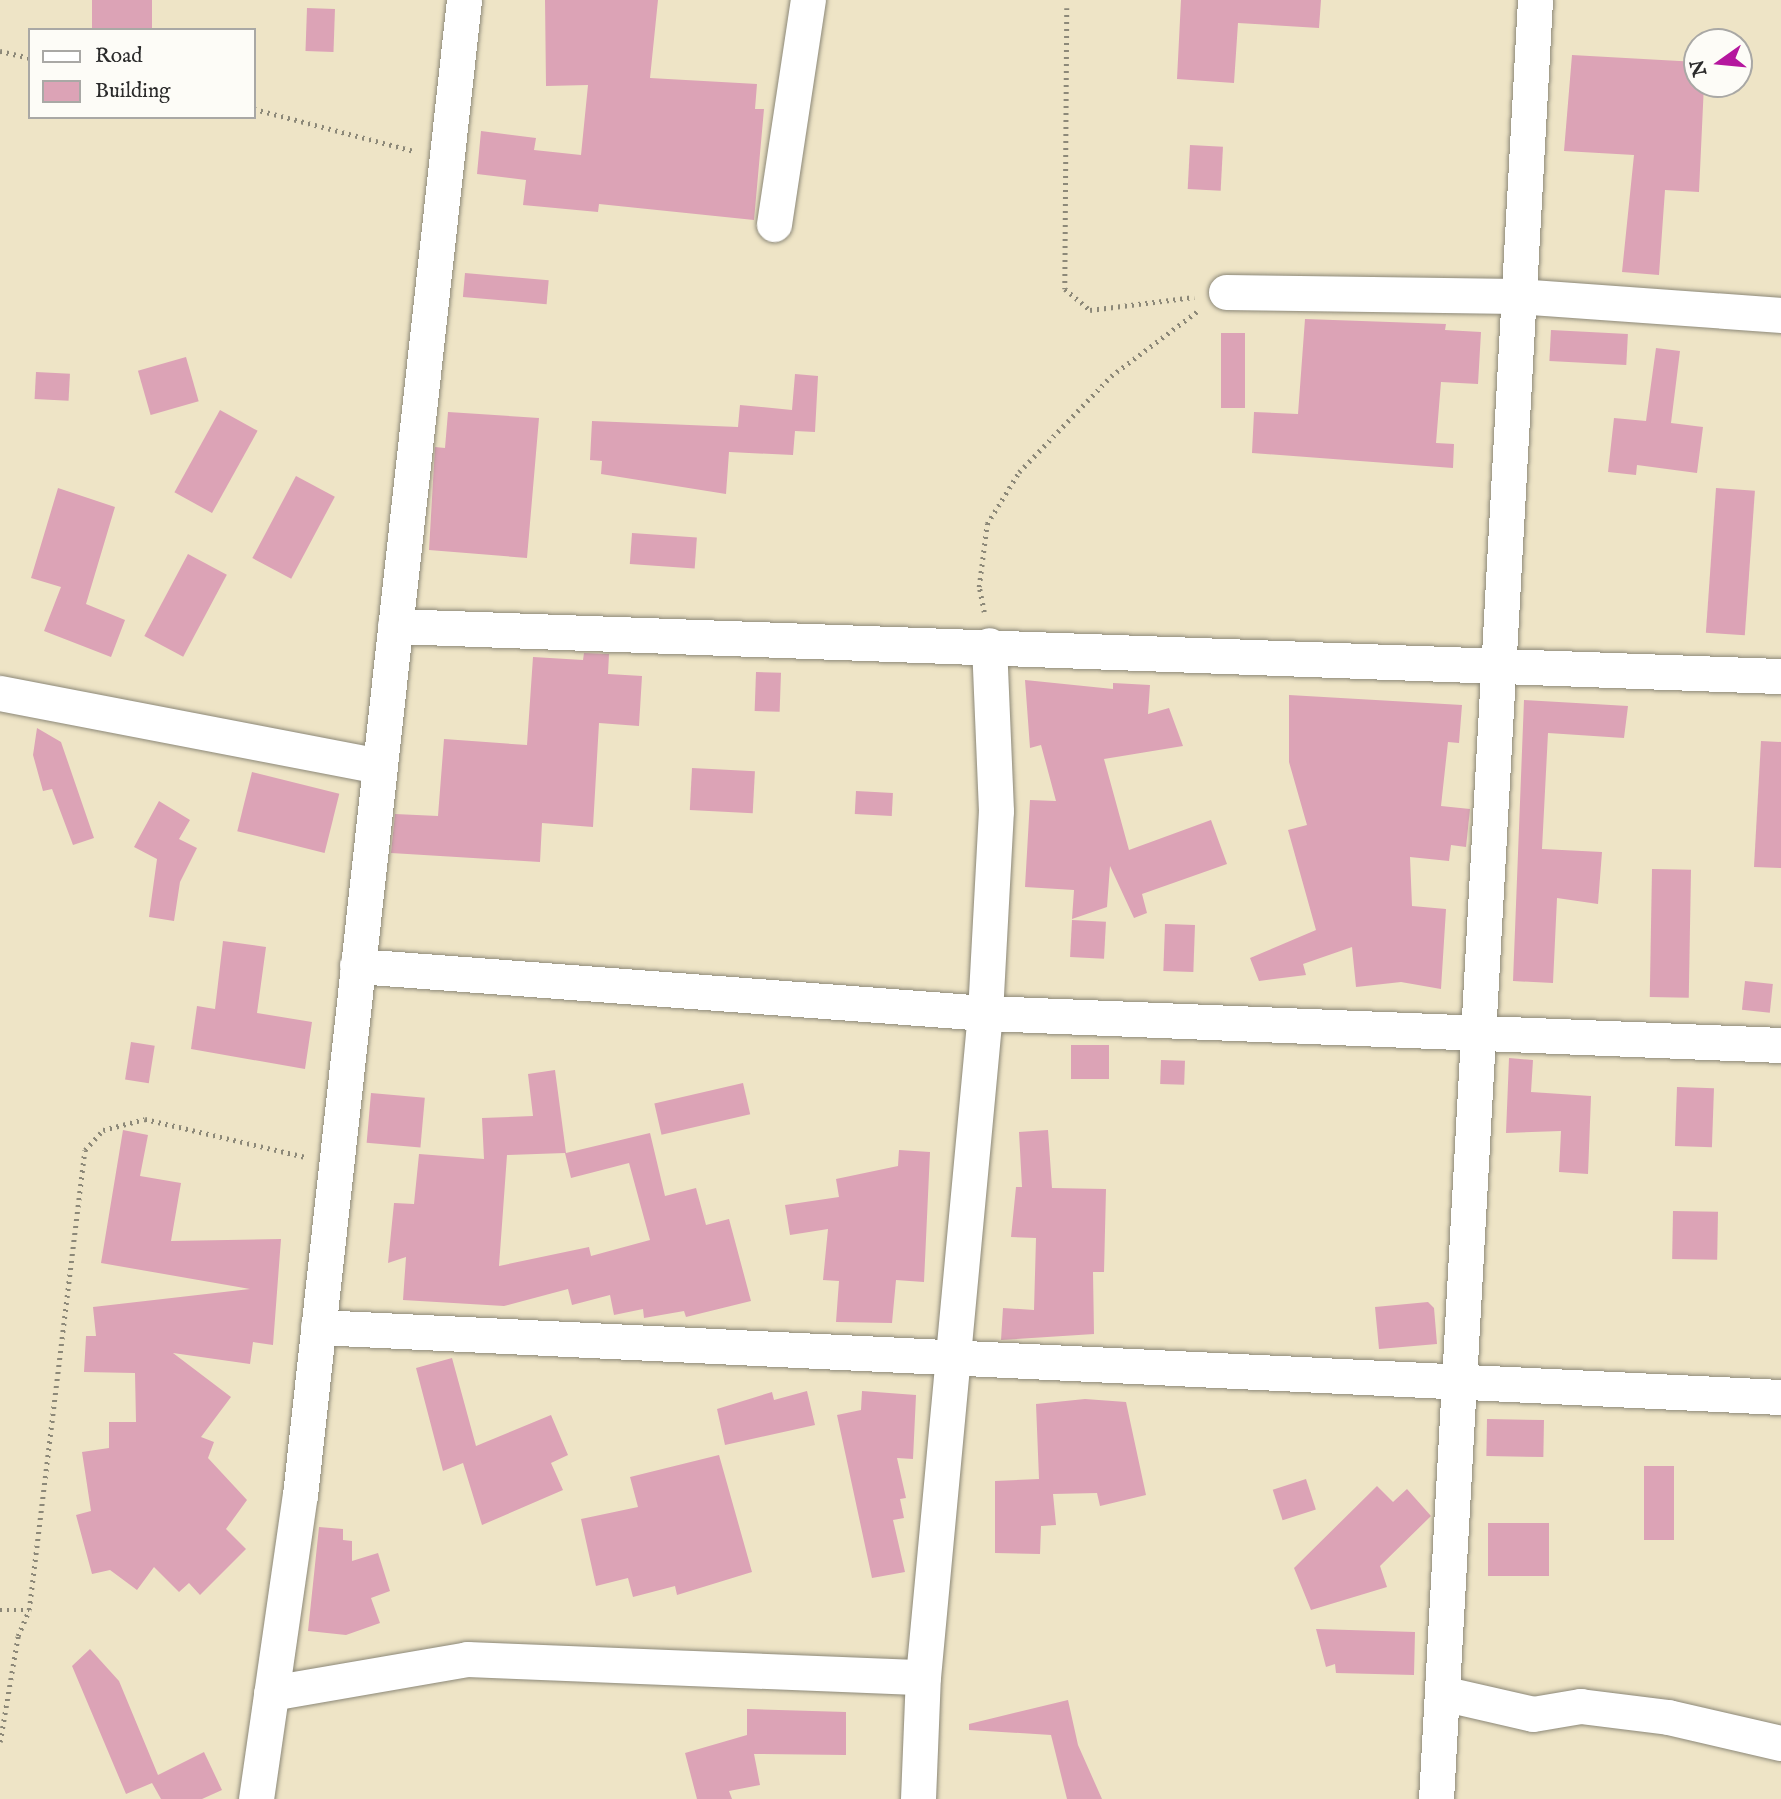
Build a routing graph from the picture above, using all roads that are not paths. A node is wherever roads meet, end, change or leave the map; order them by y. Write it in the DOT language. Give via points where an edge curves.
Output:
graph roads {
  1 [pos="464,0"];
  2 [pos="808,0"];
  3 [pos="1535,0"];
  4 [pos="774,224"];
  5 [pos="1226,292"];
  6 [pos="1517,296"];
  7 [pos="1781,315"];
  8 [pos="394,626"];
  9 [pos="989,645"];
  10 [pos="1500,665"];
  11 [pos="1781,676"];
  12 [pos="0,693"];
  13 [pos="379,766"];
  14 [pos="357,966"];
  15 [pos="985,1013"];
  16 [pos="1476,1029"];
  17 [pos="1781,1045"];
  18 [pos="318,1327"];
  19 [pos="957,1360"];
  20 [pos="1463,1387"];
  21 [pos="1781,1397"];
  22 [pos="923,1677"];
  23 [pos="271,1693"];
  24 [pos="1446,1694"];
  25 [pos="1781,1743"];
  26 [pos="256,1799"];
  27 [pos="918,1799"];
  28 [pos="1436,1799"];
  1 -- 8 [label="street"];
  2 -- 4 [label="street"];
  3 -- 6 [label="street"];
  5 -- 6 [label="street"];
  6 -- 7 [label="street"];
  6 -- 10 [label="street"];
  8 -- 9 [label="street"];
  8 -- 13 [label="street"];
  9 -- 10 [label="street"];
  9 -- 15 [label="street" via="996,811"];
  10 -- 11 [label="street"];
  10 -- 16 [label="street"];
  12 -- 13 [label="street"];
  13 -- 14 [label="street"];
  14 -- 15 [label="street"];
  14 -- 18 [label="street"];
  15 -- 16 [label="street"];
  15 -- 19 [label="street"];
  16 -- 17 [label="street"];
  16 -- 20 [label="street" via="1464,1206"];
  18 -- 19 [label="street"];
  18 -- 23 [label="street"];
  19 -- 20 [label="street"];
  19 -- 22 [label="street"];
  20 -- 21 [label="street"];
  20 -- 24 [label="street"];
  22 -- 23 [label="street" via="467,1659"];
  22 -- 27 [label="street"];
  23 -- 26 [label="street"];
  24 -- 25 [label="street" via="1533,1714 1580,1706 1668,1717"];
  24 -- 28 [label="street"];
}
